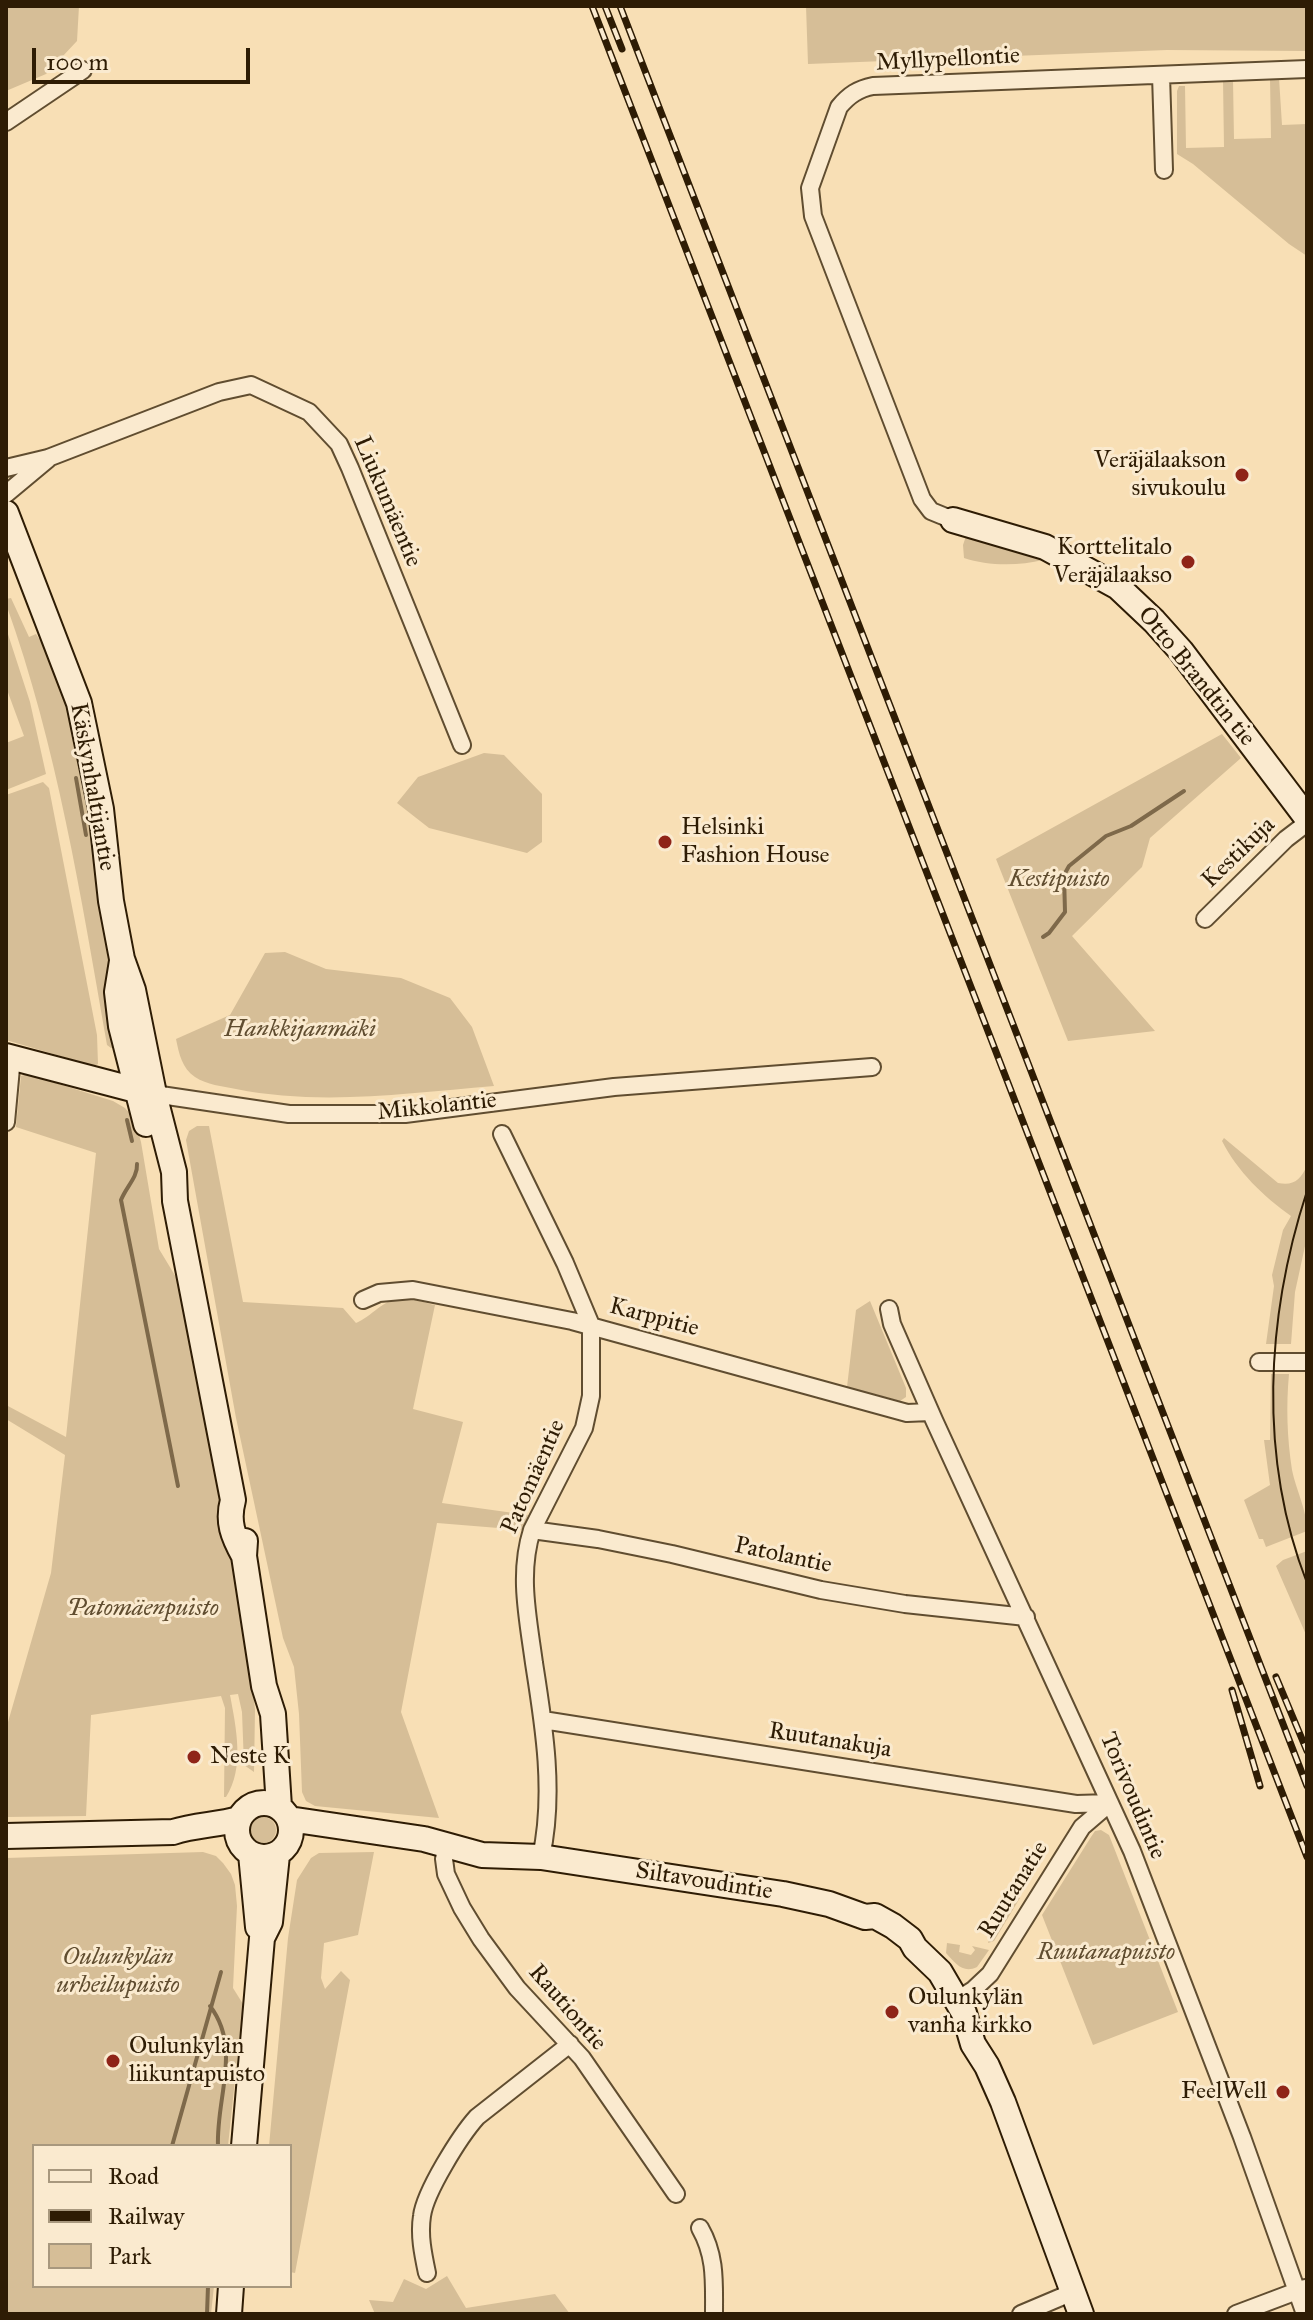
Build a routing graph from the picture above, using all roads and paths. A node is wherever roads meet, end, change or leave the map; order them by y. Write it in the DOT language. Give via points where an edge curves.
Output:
graph roads {
  1 [pos="1307,69"];
  2 [pos="83,70"];
  3 [pos="1161,75"];
  4 [pos="6,122"];
  5 [pos="1164,170"];
  6 [pos="48,458"];
  7 [pos="6,468"];
  8 [pos="6,494"];
  9 [pos="6,513"];
  10 [pos="942,515"];
  11 [pos="6,547"];
  12 [pos="46,620"];
  13 [pos="462,745"];
  14 [pos="1307,820"];
  15 [pos="1205,919"];
  16 [pos="9,1057"];
  17 [pos="872,1067"];
  18 [pos="145,1092"];
  19 [pos="6,1122"];
  20 [pos="502,1134"];
  21 [pos="363,1300"];
  22 [pos="889,1309"];
  23 [pos="591,1325"];
  24 [pos="1259,1362"];
  25 [pos="1307,1362"];
  26 [pos="930,1412"];
  27 [pos="532,1530"];
  28 [pos="1026,1617"];
  29 [pos="264,1686"];
  30 [pos="543,1720"];
  31 [pos="1110,1803"];
  32 [pos="246,1830"];
  33 [pos="284,1831"];
  34 [pos="6,1836"];
  35 [pos="447,1844"];
  36 [pos="541,1857"];
  37 [pos="262,1938"];
  38 [pos="961,2007"];
  39 [pos="570,2044"];
  40 [pos="244,2144"];
  41 [pos="676,2194"];
  42 [pos="700,2228"];
  43 [pos="427,2273"];
  44 [pos="231,2288"];
  45 [pos="1302,2289"];
  46 [pos="1077,2303"];
  47 [pos="229,2314"];
  48 [pos="714,2314"];
  49 [pos="1021,2314"];
  50 [pos="1236,2314"];
  51 [pos="1305,2314"];
  1 -- 3 [label="street, Myllypellontie"];
  2 -- 4 [label="street"];
  3 -- 5 [label="street"];
  3 -- 10 [label="street, Myllypellontie" via="873,86 860,88 839,107 810,188 811,209 917,484"];
  6 -- 7 [label="street, Liukumäentie"];
  6 -- 8 [label="street, Liukumäentie"];
  6 -- 13 [label="street, Liukumäentie" via="219,392 251,385 309,412 339,444"];
  9 -- 12 [label="main road, Käskynhaltijantie"];
  10 -- 14 [label="main road, Otto Brandtin tie" via="1045,547 1118,587 1181,651"];
  11 -- 12 [label="main road, Käskynhaltijantie"];
  12 -- 18 [label="main road, Käskynhaltijantie" via="79,703 90,754 122,959 117,992 121,1026"];
  14 -- 15 [label="street, Kestikuja"];
  16 -- 18 [label="main road, Mikkolantie"];
  16 -- 19 [label="street"];
  17 -- 18 [label="street, Mikkolantie" via="614,1087 405,1114 289,1114"];
  18 -- 29 [label="main road, Käskynhaltijantie" via="161,1173 175,1201 233,1500 246,1535 244,1556"];
  20 -- 23 [label="street, Patomäentie"];
  21 -- 23 [label="street, Karppitie" via="413,1290"];
  22 -- 26 [label="street, Torivoudintie"];
  23 -- 26 [label="street, Karppitie" via="907,1413"];
  23 -- 27 [label="street, Patomäentie" via="591,1396 584,1428"];
  24 -- 25 [label="street"];
  26 -- 28 [label="street, Torivoudintie"];
  27 -- 28 [label="street, Patolantie" via="672,1554 821,1590"];
  27 -- 30 [label="street, Patomäentie" via="523,1580"];
  28 -- 31 [label="street, Torivoudintie"];
  29 -- 32 [label="main road, Käskynhaltijantie" via="260,1778"];
  29 -- 33 [label="main road, Käskynhaltijantie" via="273,1714"];
  30 -- 31 [label="street, Ruutanakuja" via="1076,1804"];
  30 -- 36 [label="street, Patomäentie" via="547,1811"];
  31 -- 38 [label="street, Ruutanatie" via="1082,1827 990,1974"];
  31 -- 45 [label="street, Torivoudintie"];
  32 -- 33 [label="main road" via="265,1858"];
  32 -- 33 [label="main road" via="265,1803"];
  32 -- 34 [label="main road" via="205,1839 173,1832"];
  32 -- 37 [label="main road, Käskynhaltijantie"];
  33 -- 35 [label="main road, Siltavoudintie" via="391,1833"];
  33 -- 37 [label="main road, Käskynhaltijantie" via="270,1922"];
  35 -- 36 [label="main road, Siltavoudintie" via="482,1855"];
  35 -- 39 [label="street, Rautiontie" via="444,1867 462,1908 500,1968"];
  36 -- 38 [label="main road, Siltavoudintie" via="829,1904 865,1917 897,1942 915,1948 940,1972"];
  37 -- 40 [label="main road, Käskynhaltijantie"];
  38 -- 46 [label="main road, Siltavoudintie"];
  39 -- 41 [label="street, Rautiontie"];
  39 -- 43 [label="street" via="465,2132 423,2210"];
  42 -- 48 [label="street" via="714,2263"];
  44 -- 47 [label="main road"];
  45 -- 50 [label="street"];
  45 -- 51 [label="street, Torivoudintie"];
  46 -- 49 [label="street"];
}
